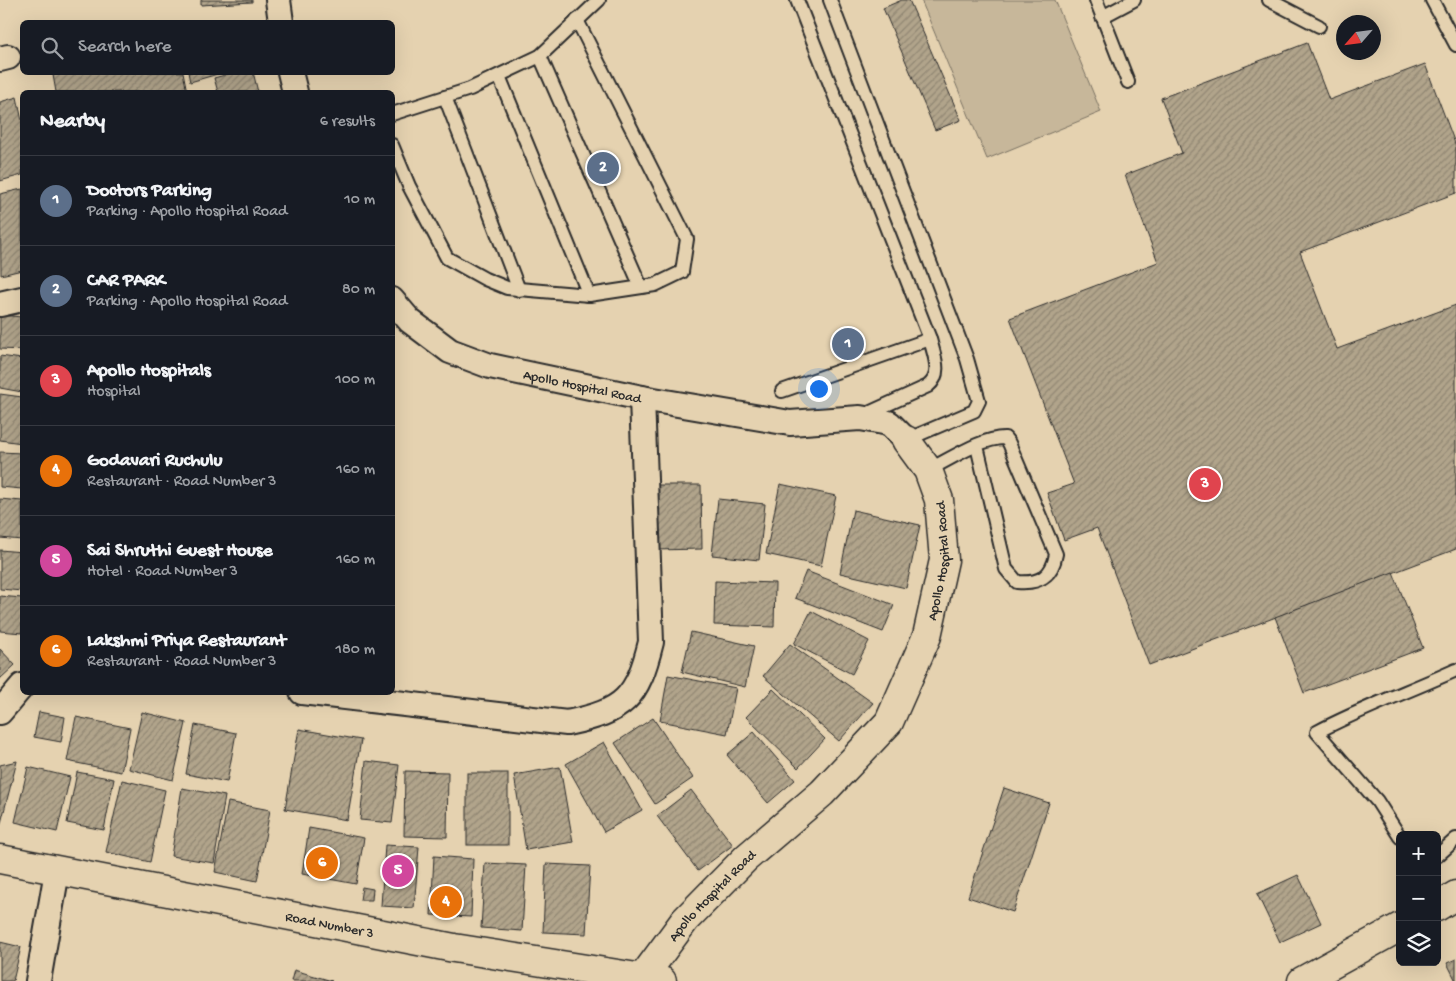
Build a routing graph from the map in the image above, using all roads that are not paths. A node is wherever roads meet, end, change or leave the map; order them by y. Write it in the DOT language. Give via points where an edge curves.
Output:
graph roads {
  1 [pos="278,0"];
  2 [pos="599,0"];
  3 [pos="797,0"];
  4 [pos="830,0"];
  5 [pos="1096,0"];
  6 [pos="1134,0"];
  7 [pos="1269,0"];
  8 [pos="1432,0"];
  9 [pos="1102,17"];
  10 [pos="281,20"];
  11 [pos="577,20"];
  12 [pos="1319,26"];
  13 [pos="1456,45"];
  14 [pos="540,56"];
  15 [pos="291,75"];
  16 [pos="499,76"];
  17 [pos="1128,82"];
  18 [pos="294,90"];
  19 [pos="445,97"];
  20 [pos="395,113"];
  21 [pos="395,151"];
  22 [pos="641,287"];
  23 [pos="519,290"];
  24 [pos="589,295"];
  25 [pos="20,299"];
  26 [pos="0,304"];
  27 [pos="395,304"];
  28 [pos="930,339"];
  29 [pos="782,391"];
  30 [pos="642,398"];
  31 [pos="860,418"];
  32 [pos="906,440"];
  33 [pos="977,446"];
  34 [pos="928,470"];
  35 [pos="1456,670"];
  36 [pos="20,688"];
  37 [pos="328,695"];
  38 [pos="0,712"];
  39 [pos="1396,831"];
  40 [pos="1456,839"];
  41 [pos="1441,852"];
  42 [pos="0,859"];
  43 [pos="57,870"];
  44 [pos="1396,929"];
  45 [pos="648,980"];
  46 [pos="38,981"];
  47 [pos="1302,981"];
  1 -- 10 [label="street"];
  2 -- 11 [label="lane"];
  3 -- 28 [label="lane"];
  4 -- 32 [label="lane" via="967,360 979,401 974,411"];
  5 -- 9 [label="lane"];
  6 -- 9 [label="lane"];
  7 -- 12 [label="lane"];
  8 -- 13 [label="lane"];
  9 -- 17 [label="lane"];
  11 -- 14 [label="lane"];
  11 -- 22 [label="lane" via="687,239 682,272 655,285"];
  14 -- 16 [label="lane"];
  14 -- 22 [label="lane"];
  15 -- 18 [label="street"];
  16 -- 19 [label="lane"];
  16 -- 24 [label="lane"];
  19 -- 20 [label="lane"];
  19 -- 23 [label="lane"];
  21 -- 23 [label="lane" via="409,186 448,258 485,279"];
  22 -- 24 [label="lane"];
  23 -- 24 [label="lane"];
  25 -- 26 [label="street"];
  27 -- 30 [label="street, Apollo Hospital Road" via="410,321 450,351 490,366"];
  28 -- 29 [label="lane"];
  28 -- 31 [label="lane" via="938,374 935,380"];
  30 -- 31 [label="street, Apollo Hospital Road" via="790,423"];
  30 -- 37 [label="street" via="651,642 644,672 627,700 593,718 567,723"];
  31 -- 32 [label="street, Apollo Hospital Road" via="889,424"];
  32 -- 34 [label="street, Apollo Hospital Road"];
  33 -- 33 [label="lane" via="997,438 1005,438 1009,443 1056,554 1054,566 1032,584 1017,582 1006,569"];
  33 -- 34 [label="lane"];
  34 -- 45 [label="street, Apollo Hospital Road" via="939,500 944,560 927,636 889,722 822,793 746,858 685,920"];
  35 -- 39 [label="lane" via="1351,714 1317,732 1377,801"];
  36 -- 38 [label="street"];
  40 -- 41 [label="lane"];
  42 -- 43 [label="street, Road Number 3"];
  43 -- 45 [label="street, Road Number 3" via="454,948"];
  43 -- 46 [label="street"];
  44 -- 47 [label="street"];
}
